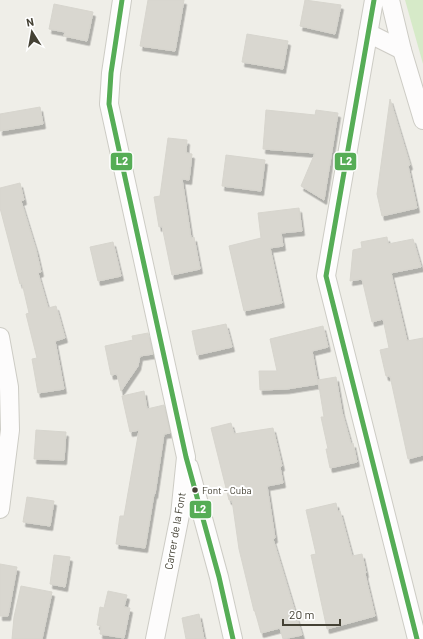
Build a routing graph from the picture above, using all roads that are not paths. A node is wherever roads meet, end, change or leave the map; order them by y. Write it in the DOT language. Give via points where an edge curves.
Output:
graph roads {
  1 [pos="122,0"];
  2 [pos="374,0"];
  3 [pos="390,0"];
  4 [pos="368,33"];
  5 [pos="402,50"];
  6 [pos="423,120"];
  7 [pos="0,337"];
  8 [pos="186,456"];
  9 [pos="0,509"];
  10 [pos="155,639"];
  11 [pos="233,639"];
  12 [pos="417,639"];
  1 -- 8 [label="street, Carrer de la Font" via="109,104"];
  2 -- 4 [label="street"];
  3 -- 5 [label="street"];
  4 -- 5 [label="street"];
  4 -- 12 [label="street" via="326,276"];
  5 -- 6 [label="street"];
  7 -- 9 [label="street" via="9,387 10,430"];
  8 -- 10 [label="street, Carrer de la Font" via="180,515"];
  8 -- 11 [label="street"];
}
